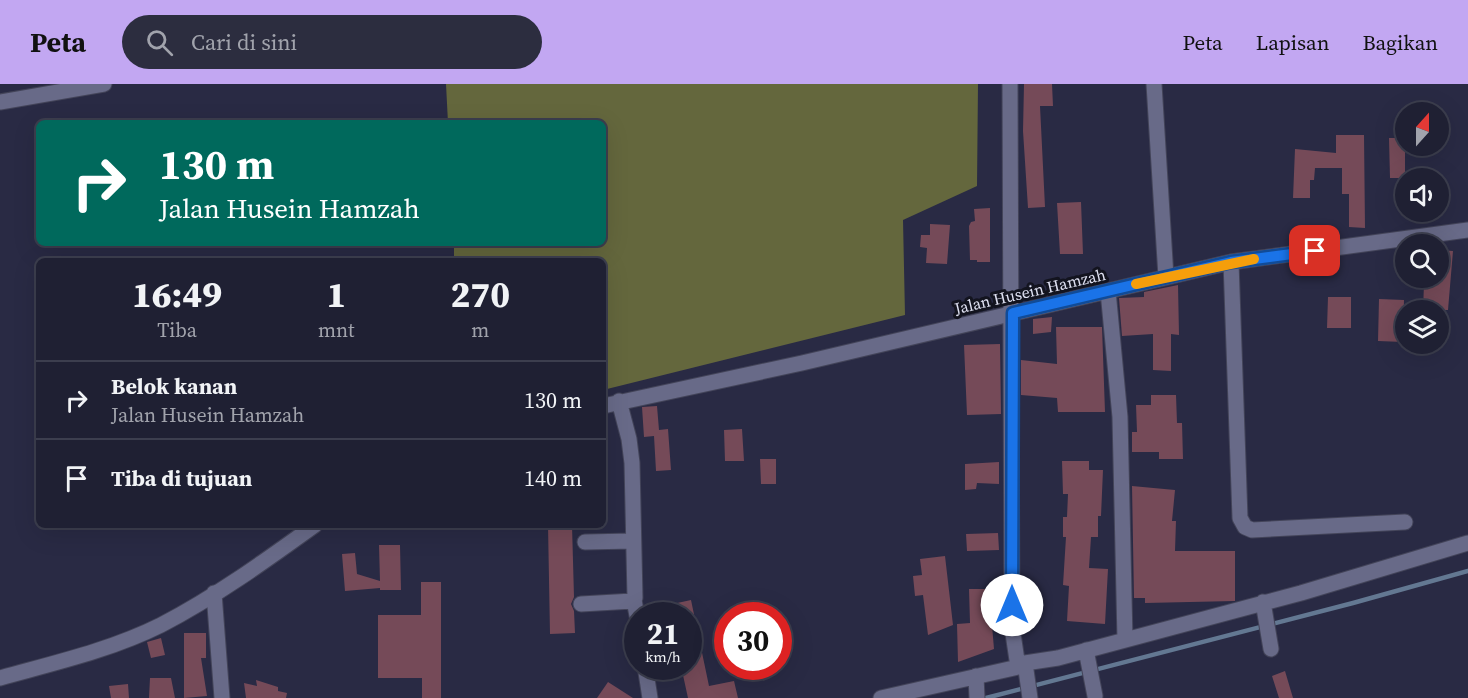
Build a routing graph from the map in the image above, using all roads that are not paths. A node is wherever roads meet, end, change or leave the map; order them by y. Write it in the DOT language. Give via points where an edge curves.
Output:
graph roads {
  1 [pos="104,84"];
  2 [pos="1010,84"];
  3 [pos="1154,84"];
  4 [pos="55,88"];
  5 [pos="0,102"];
  6 [pos="1468,230"];
  7 [pos="1231,262"];
  8 [pos="1166,277"];
  9 [pos="1108,291"];
  10 [pos="1013,313"];
  11 [pos="620,401"];
  12 [pos="606,405"];
  13 [pos="1405,522"];
  14 [pos="311,528"];
  15 [pos="632,541"];
  16 [pos="585,542"];
  17 [pos="1468,543"];
  18 [pos="214,593"];
  19 [pos="634,600"];
  20 [pos="581,604"];
  21 [pos="1264,605"];
  22 [pos="1125,640"];
  23 [pos="1270,644"];
  24 [pos="1087,655"];
  25 [pos="1023,667"];
  26 [pos="0,678"];
  27 [pos="976,678"];
  28 [pos="647,680"];
  29 [pos="1094,692"];
  30 [pos="222,698"];
  31 [pos="650,698"];
  32 [pos="883,698"];
  33 [pos="977,698"];
  34 [pos="1030,698"];
  1 -- 4 [label="street"];
  2 -- 10 [label="street"];
  3 -- 8 [label="street"];
  4 -- 5 [label="street"];
  6 -- 7 [label="street, Jalan Husein Hamzah"];
  7 -- 8 [label="street, Jalan Husein Hamzah"];
  7 -- 13 [label="street" via="1240,518 1245,527 1252,530"];
  8 -- 9 [label="street, Jalan Husein Hamzah"];
  9 -- 10 [label="street, Jalan Husein Hamzah"];
  9 -- 22 [label="street" via="1120,417"];
  10 -- 11 [label="street, Jalan Husein Hamzah"];
  10 -- 25 [label="street" via="1012,627"];
  11 -- 12 [label="street, Jalan Husein Hamzah"];
  11 -- 15 [label="street" via="632,463"];
  14 -- 18 [label="street"];
  15 -- 16 [label="street"];
  15 -- 19 [label="street"];
  17 -- 21 [label="street"];
  18 -- 26 [label="street" via="161,625 101,649"];
  18 -- 30 [label="street"];
  19 -- 20 [label="street"];
  21 -- 22 [label="street"];
  21 -- 23 [label="street"];
  22 -- 24 [label="street"];
  24 -- 25 [label="street"];
  24 -- 29 [label="street"];
  25 -- 27 [label="street"];
  25 -- 34 [label="street"];
  27 -- 32 [label="street"];
  27 -- 33 [label="street"];
  28 -- 31 [label="street"];
}
